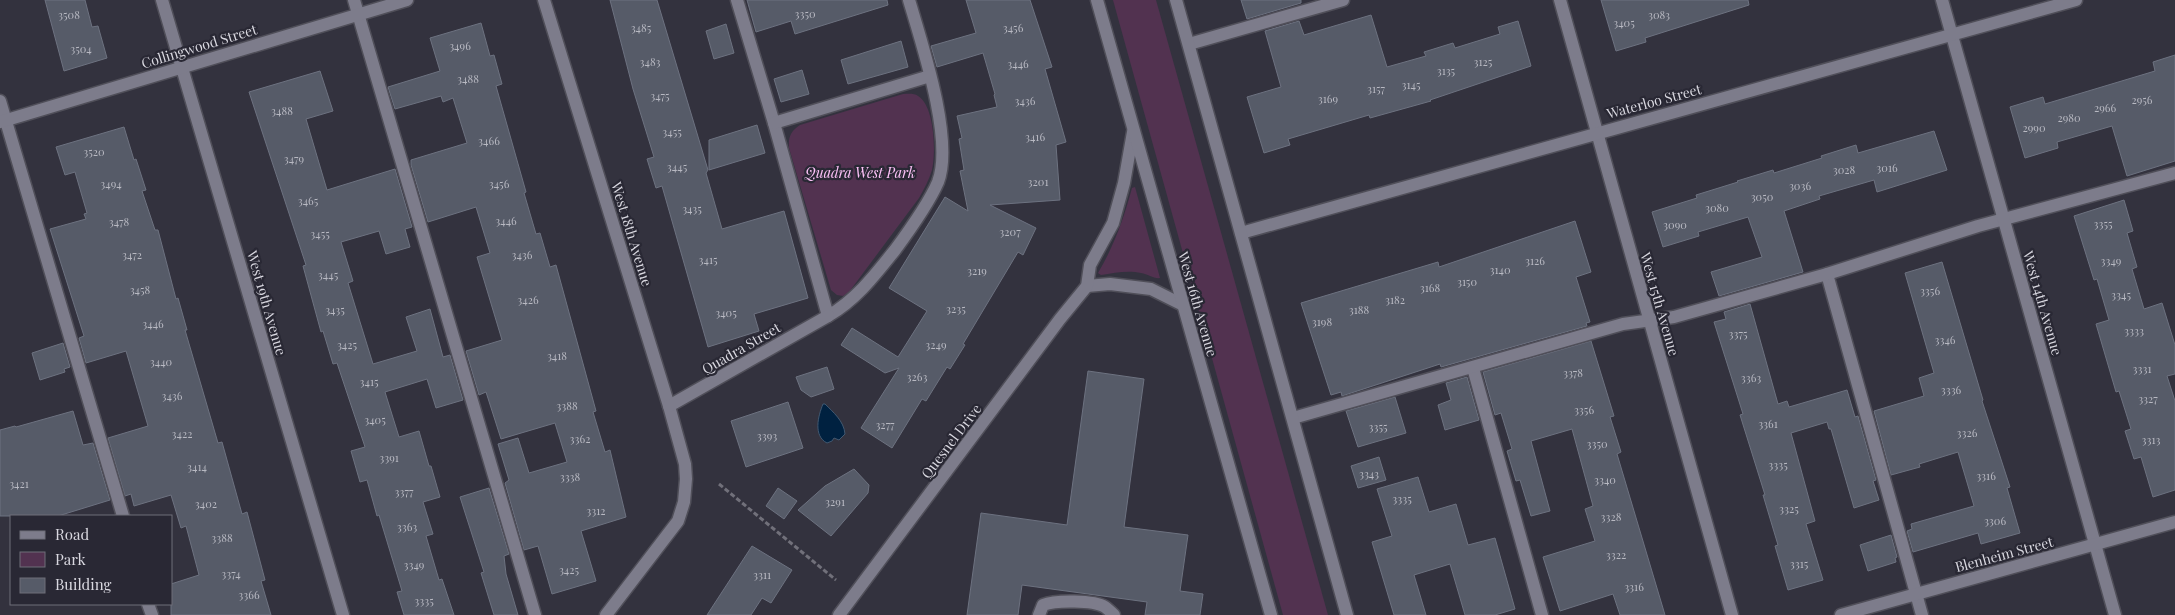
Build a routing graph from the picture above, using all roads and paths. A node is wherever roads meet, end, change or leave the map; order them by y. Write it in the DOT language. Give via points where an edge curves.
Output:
graph roads {
  1 [pos="162,0"];
  2 [pos="354,0"];
  3 [pos="407,0"];
  4 [pos="544,0"];
  5 [pos="737,0"];
  6 [pos="909,0"];
  7 [pos="1098,0"];
  8 [pos="1176,0"];
  9 [pos="1343,0"];
  10 [pos="1560,0"];
  11 [pos="1942,0"];
  12 [pos="2076,0"];
  13 [pos="358,14"];
  14 [pos="1952,35"];
  15 [pos="1189,44"];
  16 [pos="182,67"];
  17 [pos="930,76"];
  18 [pos="0,101"];
  19 [pos="3,121"];
  20 [pos="774,123"];
  21 [pos="1133,132"];
  22 [pos="1597,133"];
  23 [pos="2175,173"];
  24 [pos="2004,219"];
  25 [pos="1241,233"];
  26 [pos="1827,274"];
  27 [pos="1087,286"];
  28 [pos="1183,306"];
  29 [pos="828,316"];
  30 [pos="1649,320"];
  31 [pos="1473,368"];
  32 [pos="669,406"];
  33 [pos="1293,418"];
  34 [pos="718,484"];
  35 [pos="123,515"];
  36 [pos="2175,522"];
  37 [pos="2095,544"];
  38 [pos="836,580"];
  39 [pos="1916,594"];
  40 [pos="343,615"];
  41 [pos="535,615"];
  42 [pos="606,615"];
  43 [pos="840,615"];
  44 [pos="1039,615"];
  45 [pos="1114,615"];
  46 [pos="1271,615"];
  47 [pos="1347,615"];
  48 [pos="1542,615"];
  49 [pos="1732,615"];
  50 [pos="1841,615"];
  51 [pos="1922,615"];
  52 [pos="2114,615"];
  1 -- 16 [label="street, West 19th Avenue"];
  2 -- 13 [label="street"];
  3 -- 13 [label="street, Collingwood Street"];
  4 -- 32 [label="street, West 18th Avenue"];
  5 -- 20 [label="street"];
  6 -- 17 [label="street, Quadra Street"];
  7 -- 21 [label="street, West 16th Avenue"];
  8 -- 15 [label="street"];
  9 -- 15 [label="street"];
  10 -- 22 [label="street, West 15th Avenue"];
  11 -- 14 [label="street, West 14th Avenue"];
  12 -- 14 [label="street, Waterloo Street"];
  13 -- 16 [label="street, Collingwood Street"];
  13 -- 41 [label="street"];
  14 -- 22 [label="street, Waterloo Street"];
  14 -- 24 [label="street, West 14th Avenue"];
  15 -- 25 [label="street"];
  16 -- 19 [label="street, Collingwood Street"];
  16 -- 40 [label="street, West 19th Avenue"];
  17 -- 20 [label="street"];
  17 -- 29 [label="street, Quadra Street" via="943,142 938,181 909,232 873,279 845,306"];
  18 -- 19 [label="street"];
  19 -- 35 [label="street"];
  20 -- 29 [label="street"];
  21 -- 27 [label="street, Quesnel Drive" via="1113,223 1090,266"];
  21 -- 28 [label="street, West 16th Avenue"];
  22 -- 25 [label="street, Waterloo Street"];
  22 -- 30 [label="street, West 15th Avenue"];
  23 -- 24 [label="street"];
  24 -- 26 [label="street"];
  24 -- 37 [label="street, West 14th Avenue"];
  25 -- 33 [label="street"];
  26 -- 30 [label="street" via="1674,317"];
  26 -- 39 [label="street"];
  27 -- 28 [label="street" via="1110,284 1151,289"];
  27 -- 43 [label="street, Quesnel Drive"];
  28 -- 46 [label="street, West 16th Avenue"];
  29 -- 32 [label="street, Quadra Street"];
  30 -- 31 [label="street" via="1622,324"];
  30 -- 49 [label="street, West 15th Avenue"];
  31 -- 33 [label="street"];
  31 -- 48 [label="street"];
  32 -- 42 [label="street, West 18th Avenue" via="685,464 684,502 678,521"];
  33 -- 47 [label="street"];
  34 -- 38 [label="path"];
  36 -- 37 [label="street, Blenheim Street"];
  37 -- 39 [label="street, Blenheim Street"];
  37 -- 52 [label="street, West 14th Avenue"];
  39 -- 50 [label="street, Blenheim Street"];
  39 -- 51 [label="street"];
  44 -- 45 [label="street" via="1043,605 1063,600 1104,606"];
}
